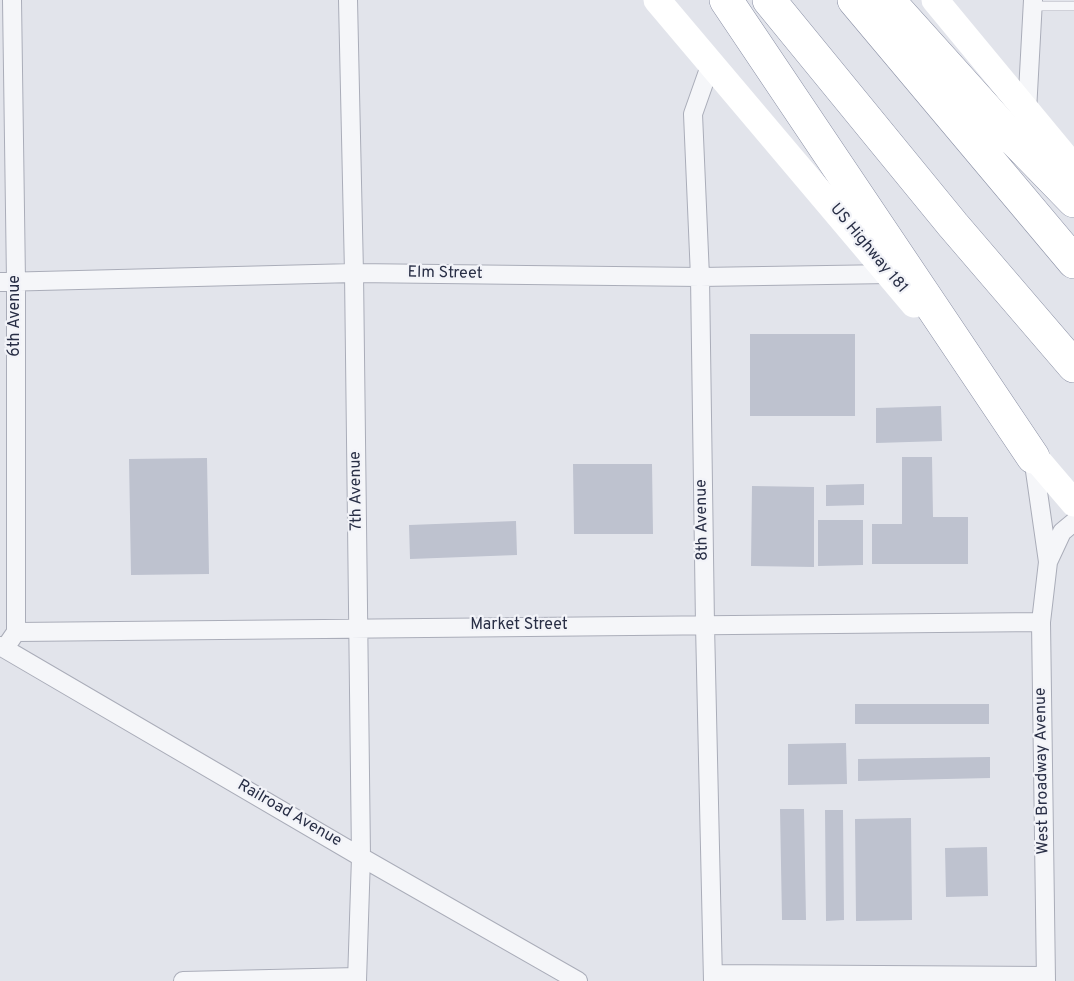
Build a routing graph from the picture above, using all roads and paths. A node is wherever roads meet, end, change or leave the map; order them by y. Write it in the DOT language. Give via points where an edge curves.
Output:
graph roads {
  1 [pos="12,0"];
  2 [pos="348,0"];
  3 [pos="657,0"];
  4 [pos="726,0"];
  5 [pos="769,0"];
  6 [pos="854,0"];
  7 [pos="888,0"];
  8 [pos="936,0"];
  9 [pos="1033,3"];
  10 [pos="1074,6"];
  11 [pos="711,63"];
  12 [pos="1027,111"];
  13 [pos="1074,168"];
  14 [pos="1074,201"];
  15 [pos="1074,262"];
  16 [pos="354,273"];
  17 [pos="890,274"];
  18 [pos="700,277"];
  19 [pos="8,281"];
  20 [pos="1074,366"];
  21 [pos="1033,457"];
  22 [pos="1074,503"];
  23 [pos="1074,522"];
  24 [pos="1048,562"];
  25 [pos="1041,622"];
  26 [pos="705,625"];
  27 [pos="359,628"];
  28 [pos="16,632"];
  29 [pos="2,647"];
  30 [pos="361,857"];
  31 [pos="712,978"];
  32 [pos="357,979"];
  33 [pos="1046,979"];
  34 [pos="183,981"];
  35 [pos="578,981"];
  1 -- 19 [label="street, 6th Avenue"];
  2 -- 16 [label="street, 7th Avenue"];
  3 -- 11 [label="main road, US Highway 181"];
  4 -- 21 [label="highway"];
  5 -- 20 [label="highway"];
  6 -- 15 [label="highway"];
  7 -- 14 [label="highway"];
  8 -- 12 [label="main road"];
  9 -- 10 [label="lane"];
  9 -- 12 [label="street"];
  11 -- 17 [label="main road, US Highway 181"];
  11 -- 18 [label="street, 8th Avenue" via="693,114"];
  12 -- 13 [label="main road"];
  16 -- 18 [label="street, Elm Street"];
  16 -- 19 [label="street, Elm Street"];
  16 -- 27 [label="street, 7th Avenue"];
  17 -- 18 [label="street, Elm Street"];
  17 -- 21 [label="main road, US Highway 181"];
  18 -- 26 [label="street, 8th Avenue"];
  19 -- 28 [label="street, 6th Avenue"];
  21 -- 22 [label="main road, US Highway 181"];
  21 -- 24 [label="street, West Broadway Avenue"];
  23 -- 24 [label="street, West Broadway Avenue" via="1062,532"];
  24 -- 25 [label="street, West Broadway Avenue"];
  25 -- 26 [label="street, Market Street"];
  25 -- 33 [label="street, West Broadway Avenue"];
  26 -- 27 [label="street, Market Street"];
  26 -- 31 [label="street, 8th Avenue"];
  27 -- 28 [label="street, Market Street"];
  27 -- 30 [label="street, 7th Avenue"];
  28 -- 29 [label="street"];
  29 -- 30 [label="street, Railroad Avenue"];
  30 -- 32 [label="street, 7th Avenue"];
  30 -- 35 [label="street, Railroad Avenue"];
  31 -- 33 [label="street"];
  32 -- 34 [label="street"];
}
